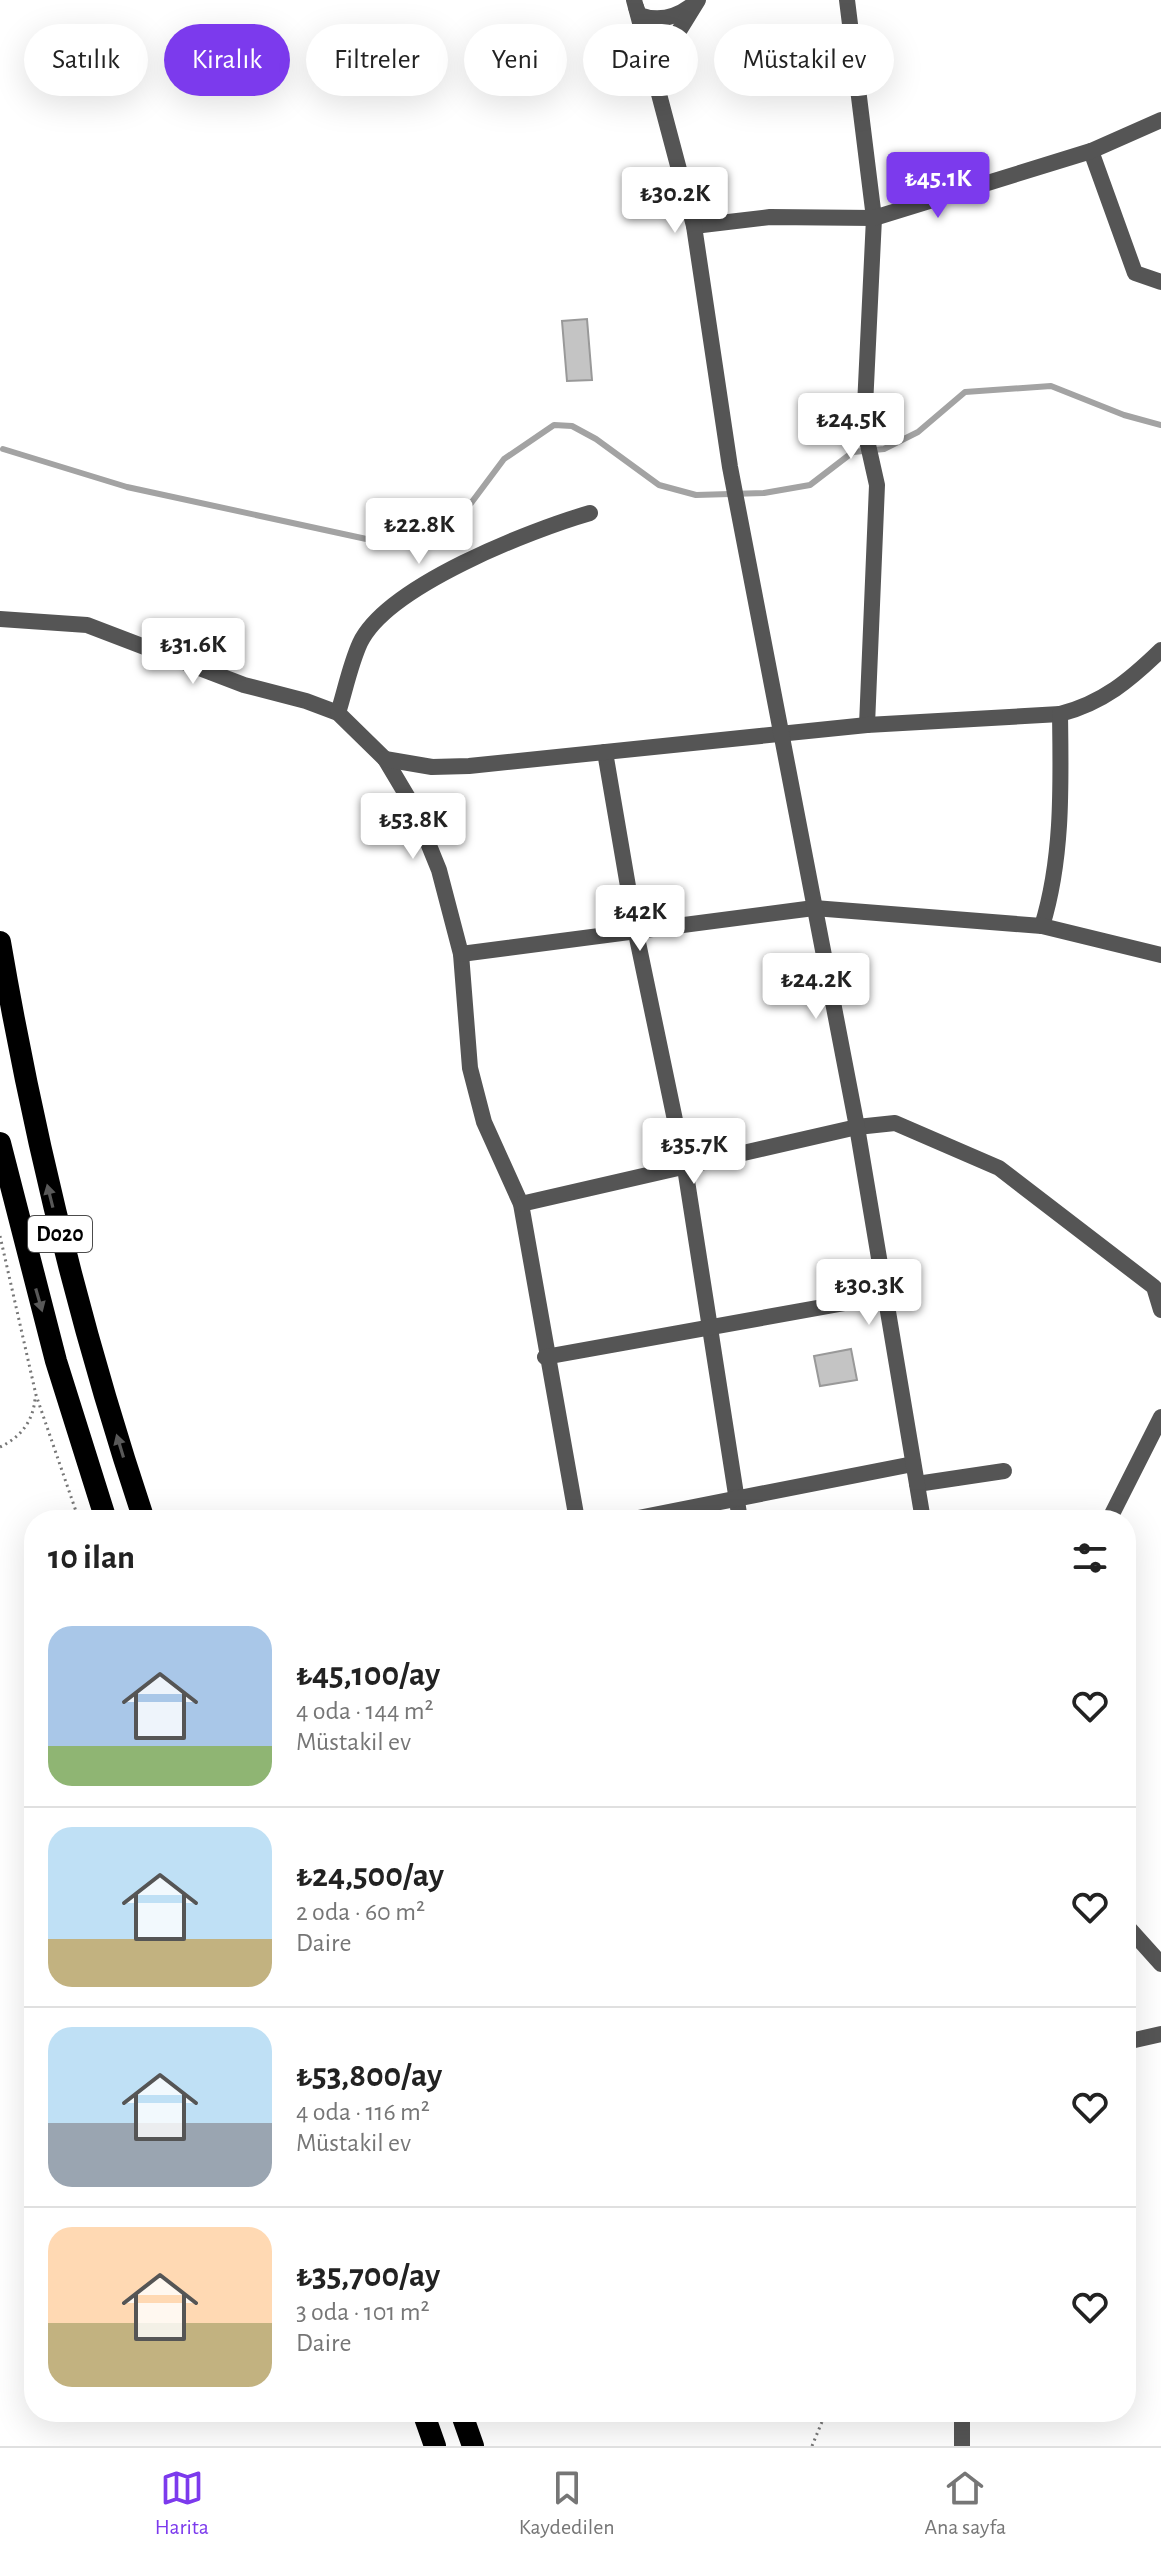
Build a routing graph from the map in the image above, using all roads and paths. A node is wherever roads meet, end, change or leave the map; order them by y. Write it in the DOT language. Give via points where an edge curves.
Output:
graph roads {
  1 [pos="847,0"];
  2 [pos="697,1"];
  3 [pos="635,3"];
  4 [pos="1161,120"];
  5 [pos="668,123"];
  6 [pos="1091,151"];
  7 [pos="874,218"];
  8 [pos="694,226"];
  9 [pos="1161,282"];
  10 [pos="590,513"];
  11 [pos="0,619"];
  12 [pos="1161,650"];
  13 [pos="338,713"];
  14 [pos="1060,714"];
  15 [pos="867,725"];
  16 [pos="780,734"];
  17 [pos="605,752"];
  18 [pos="385,759"];
  19 [pos="814,908"];
  20 [pos="1042,926"];
  21 [pos="636,933"];
  22 [pos="0,942"];
  23 [pos="461,954"];
  24 [pos="1161,955"];
  25 [pos="857,1127"];
  26 [pos="0,1143"];
  27 [pos="685,1168"];
  28 [pos="521,1204"];
  29 [pos="0,1236"];
  30 [pos="1158,1287"];
  31 [pos="884,1296"];
  32 [pos="1161,1310"];
  33 [pos="710,1330"];
  34 [pos="545,1357"];
  35 [pos="36,1395"];
  36 [pos="1161,1417"];
  37 [pos="0,1447"];
  38 [pos="913,1464"];
  39 [pos="1004,1471"];
  40 [pos="917,1484"];
  41 [pos="737,1499"];
  42 [pos="76,1510"];
  43 [pos="103,1510"];
  44 [pos="141,1510"];
  45 [pos="575,1510"];
  46 [pos="680,1510"];
  47 [pos="739,1510"];
  48 [pos="921,1510"];
  49 [pos="1114,1510"];
  50 [pos="1136,1936"];
  51 [pos="1161,1964"];
  52 [pos="1161,2034"];
  53 [pos="1136,2040"];
  54 [pos="427,2422"];
  55 [pos="465,2422"];
  56 [pos="822,2422"];
  57 [pos="962,2422"];
  58 [pos="435,2446"];
  59 [pos="473,2446"];
  60 [pos="812,2446"];
  61 [pos="962,2446"];
  1 -- 7 [label="street"];
  2 -- 3 [label="street" via="677,15 658,19 639,15"];
  2 -- 5 [label="street" via="676,33 660,77"];
  3 -- 5 [label="street"];
  4 -- 6 [label="street"];
  5 -- 8 [label="street"];
  6 -- 7 [label="street"];
  6 -- 9 [label="street" via="1135,273"];
  7 -- 8 [label="street" via="770,217"];
  7 -- 15 [label="street" via="864,427 877,485"];
  8 -- 16 [label="street" via="730,467"];
  10 -- 13 [label="street" via="538,528 403,596 361,641"];
  11 -- 13 [label="street" via="87,625 244,685"];
  12 -- 14 [label="street" via="1126,684 1091,706"];
  13 -- 18 [label="street"];
  14 -- 15 [label="street"];
  14 -- 20 [label="street" via="1061,797 1052,891"];
  15 -- 16 [label="street"];
  16 -- 17 [label="street"];
  16 -- 19 [label="street"];
  17 -- 18 [label="street" via="469,766 432,767"];
  17 -- 21 [label="street"];
  18 -- 23 [label="street" via="413,806 439,870"];
  19 -- 20 [label="street"];
  19 -- 21 [label="street"];
  19 -- 25 [label="street"];
  20 -- 24 [label="street"];
  21 -- 23 [label="street"];
  21 -- 27 [label="street"];
  44 -- 22 [label="highway, D020, one-way" via="56,1221 22,1073"];
  23 -- 28 [label="street" via="470,1068 484,1122"];
  25 -- 27 [label="street"];
  25 -- 30 [label="street" via="895,1123 999,1168"];
  25 -- 31 [label="street"];
  26 -- 43 [label="highway, D020, one-way" via="44,1319"];
  27 -- 28 [label="street"];
  27 -- 33 [label="street"];
  28 -- 34 [label="street"];
  29 -- 35 [label="path"];
  30 -- 32 [label="street"];
  31 -- 33 [label="street"];
  31 -- 38 [label="street"];
  33 -- 34 [label="street"];
  33 -- 41 [label="street"];
  34 -- 45 [label="street"];
  35 -- 37 [label="path" via="33,1417 13,1441"];
  35 -- 42 [label="path"];
  36 -- 49 [label="street"];
  38 -- 40 [label="street"];
  38 -- 41 [label="street"];
  39 -- 40 [label="street"];
  40 -- 48 [label="street"];
  41 -- 46 [label="street"];
  41 -- 47 [label="street"];
  50 -- 51 [label="street"];
  52 -- 53 [label="street"];
  54 -- 58 [label="highway"];
  55 -- 59 [label="highway"];
  56 -- 60 [label="path"];
  57 -- 61 [label="street"];
}
